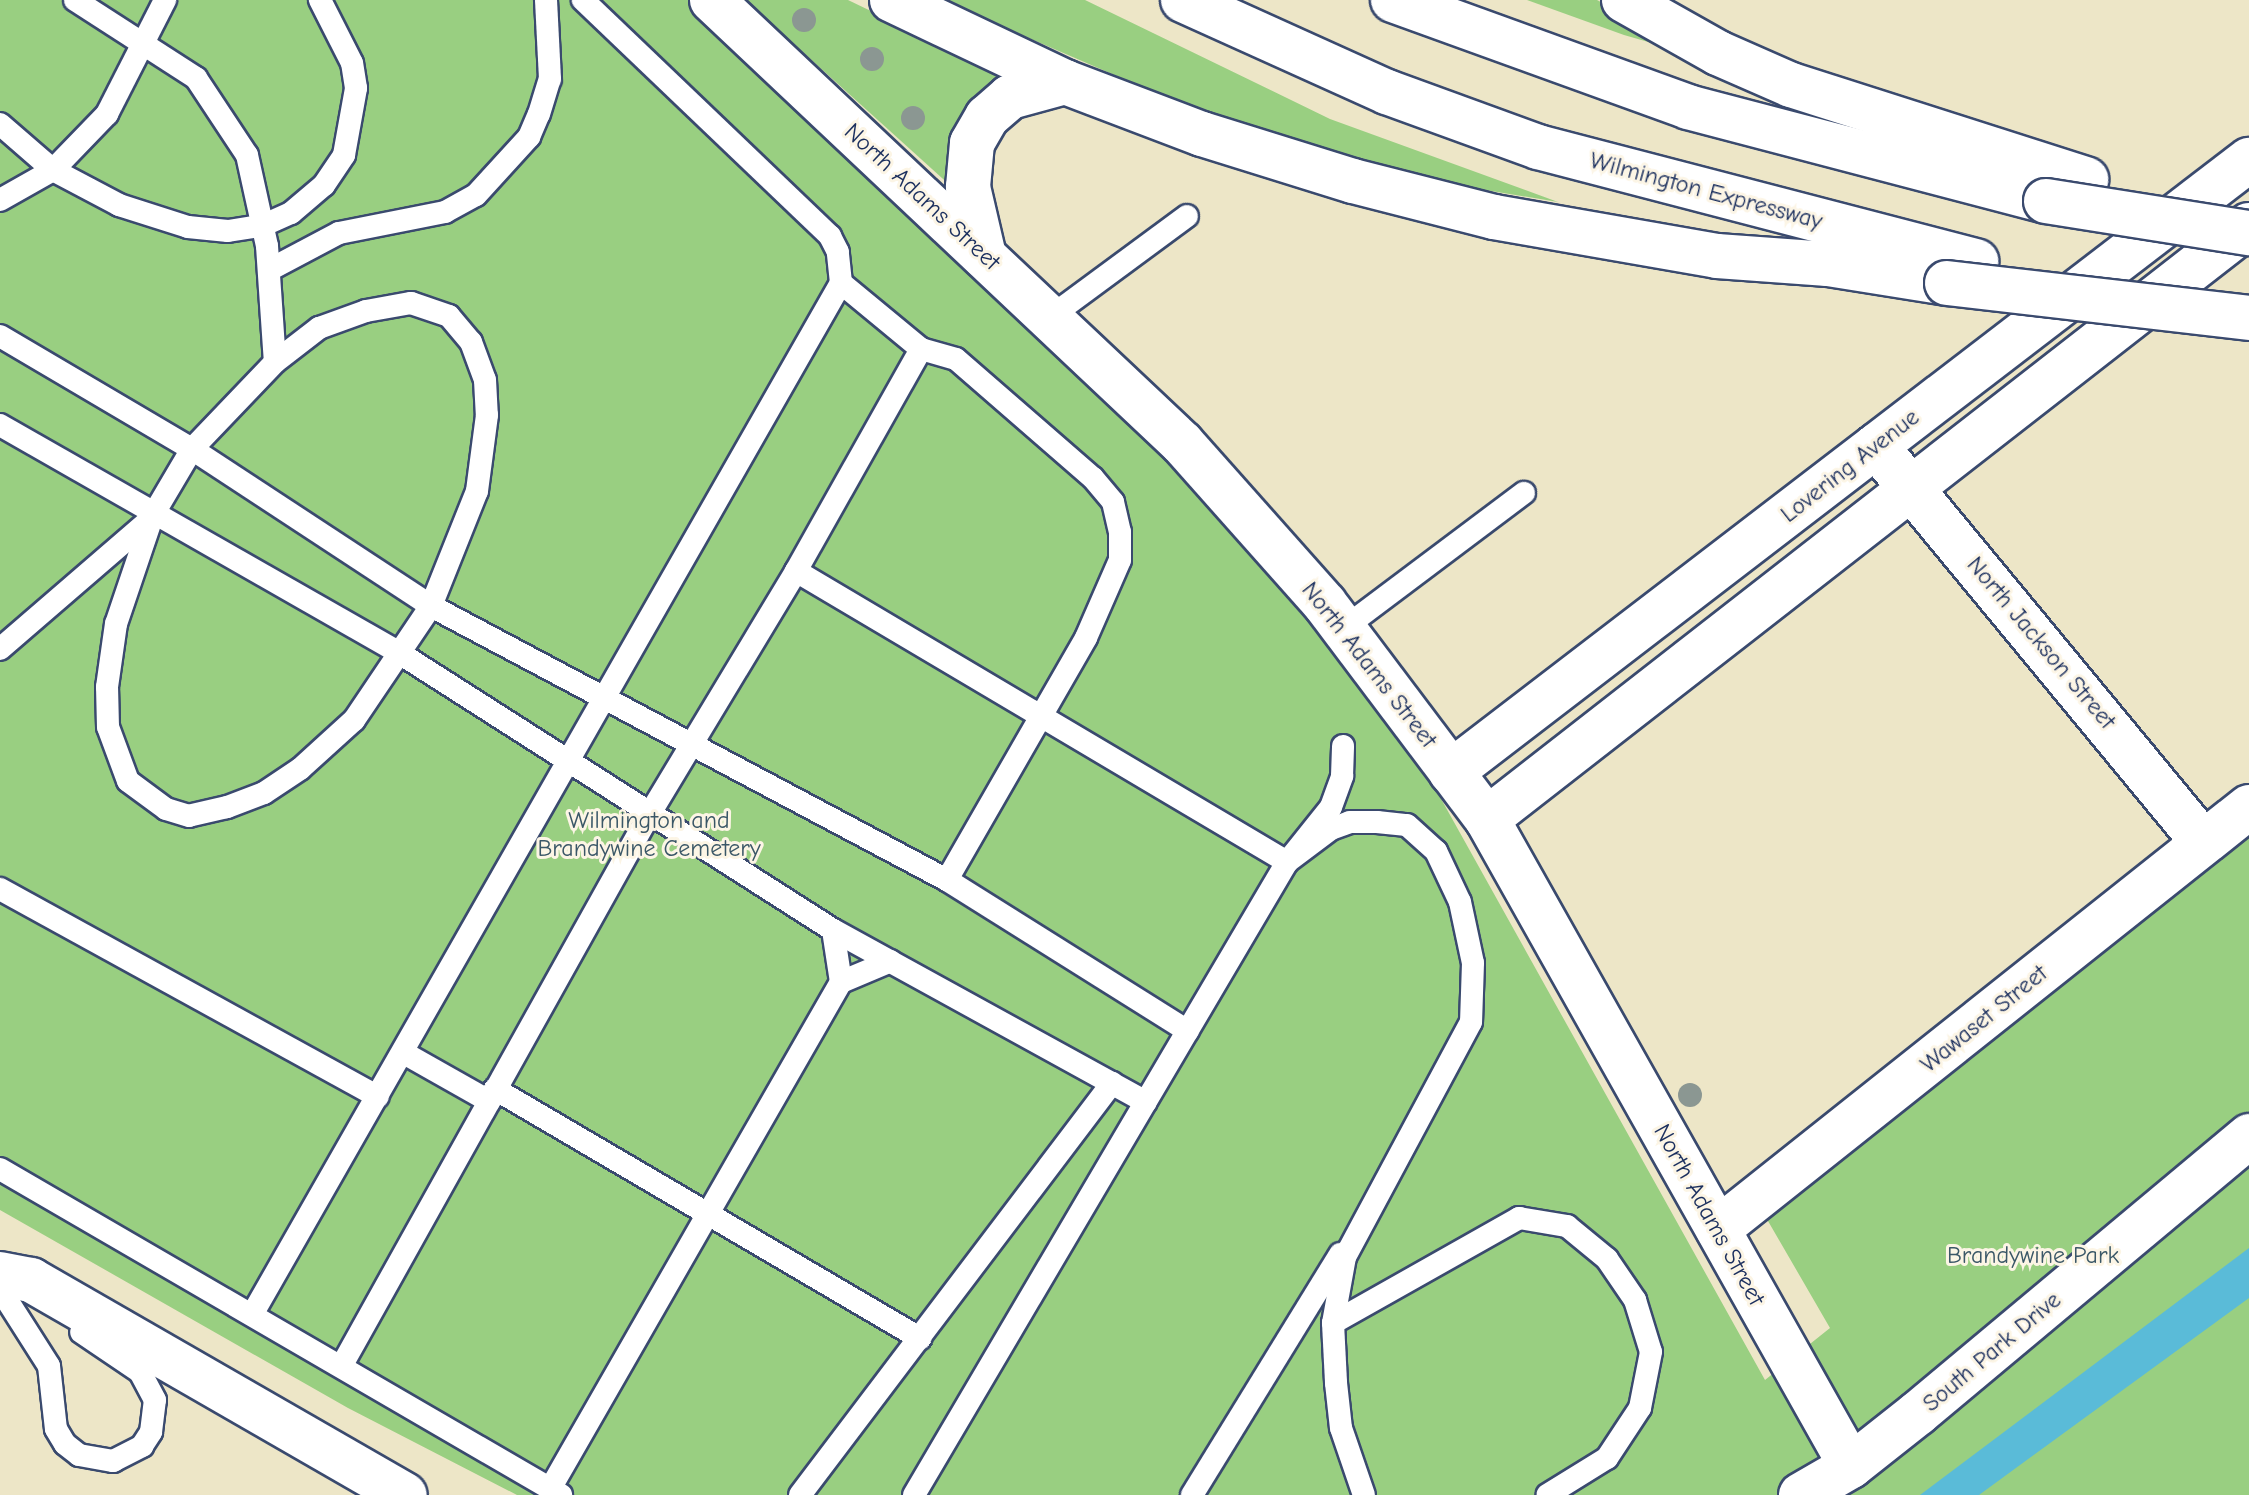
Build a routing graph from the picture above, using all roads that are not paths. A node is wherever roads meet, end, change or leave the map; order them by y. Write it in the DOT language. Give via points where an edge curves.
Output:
graph roads {
  1 [pos="75,0"];
  2 [pos="165,0"];
  3 [pos="320,0"];
  4 [pos="546,0"];
  5 [pos="583,0"];
  6 [pos="712,0"];
  7 [pos="892,0"];
  8 [pos="1183,0"];
  9 [pos="1393,0"];
  10 [pos="1624,0"];
  11 [pos="140,43"];
  12 [pos="1065,82"];
  13 [pos="0,124"];
  14 [pos="2249,160"];
  15 [pos="53,170"];
  16 [pos="0,200"];
  17 [pos="1187,216"];
  18 [pos="2249,217"];
  19 [pos="264,225"];
  20 [pos="2249,225"];
  21 [pos="2249,233"];
  22 [pos="984,256"];
  23 [pos="269,270"];
  24 [pos="1962,272"];
  25 [pos="841,283"];
  26 [pos="1050,317"];
  27 [pos="2249,318"];
  28 [pos="0,336"];
  29 [pos="921,349"];
  30 [pos="275,362"];
  31 [pos="0,425"];
  32 [pos="1876,446"];
  33 [pos="192,449"];
  34 [pos="1913,489"];
  35 [pos="1524,493"];
  36 [pos="153,515"];
  37 [pos="796,571"];
  38 [pos="431,606"];
  39 [pos="1344,628"];
  40 [pos="0,649"];
  41 [pos="401,654"];
  42 [pos="604,698"];
  43 [pos="1039,715"];
  44 [pos="693,746"];
  45 [pos="1343,746"];
  46 [pos="568,763"];
  47 [pos="1451,772"];
  48 [pos="2249,807"];
  49 [pos="649,815"];
  50 [pos="1487,819"];
  51 [pos="2203,842"];
  52 [pos="1287,862"];
  53 [pos="947,880"];
  54 [pos="0,889"];
  55 [pos="833,930"];
  56 [pos="891,961"];
  57 [pos="841,982"];
  58 [pos="1188,1031"];
  59 [pos="404,1053"];
  60 [pos="1112,1083"];
  61 [pos="492,1095"];
  62 [pos="378,1097"];
  63 [pos="1146,1102"];
  64 [pos="2249,1136"];
  65 [pos="0,1169"];
  66 [pos="1367,1211"];
  67 [pos="706,1216"];
  68 [pos="1718,1229"];
  69 [pos="0,1276"];
  70 [pos="0,1289"];
  71 [pos="253,1313"];
  72 [pos="1333,1323"];
  73 [pos="920,1338"];
  74 [pos="342,1365"];
  75 [pos="1851,1466"];
  76 [pos="555,1492"];
  77 [pos="405,1495"];
  78 [pos="800,1495"];
  79 [pos="914,1495"];
  80 [pos="1192,1495"];
  81 [pos="1364,1495"];
  82 [pos="1547,1495"];
  83 [pos="1801,1495"];
  1 -- 11 [label="lane"];
  2 -- 11 [label="lane"];
  3 -- 19 [label="lane" via="352,63 356,88 344,155 324,185 291,213"];
  4 -- 23 [label="lane" via="550,79 539,114 529,137 476,195 445,212 339,233"];
  5 -- 25 [label="lane" via="824,230 838,252"];
  6 -- 22 [label="main road, North Adams Street"];
  7 -- 12 [label="main road"];
  8 -- 24 [label="main road, Wilmington Expressway" via="1373,86 1538,147"];
  9 -- 21 [label="main road, bridge" via="1688,107 2046,201"];
  10 -- 18 [label="main road" via="1718,53 1791,85 2086,179"];
  11 -- 15 [label="lane" via="131,74 107,114"];
  11 -- 19 [label="lane" via="196,78 211,95 247,155"];
  12 -- 22 [label="main road" via="1010,97 987,117 972,143 968,187"];
  12 -- 24 [label="main road" via="1280,160 1494,217 1717,256"];
  13 -- 15 [label="lane"];
  14 -- 32 [label="main road, Lovering Avenue"];
  15 -- 16 [label="lane"];
  15 -- 19 [label="lane" via="119,205 188,227 228,231"];
  17 -- 26 [label="lane"];
  19 -- 23 [label="lane"];
  20 -- 34 [label="main road"];
  22 -- 26 [label="main road, North Adams Street"];
  23 -- 30 [label="lane"];
  24 -- 27 [label="main road, bridge"];
  25 -- 29 [label="lane"];
  25 -- 42 [label="lane"];
  26 -- 39 [label="main road, North Adams Street" via="1182,443"];
  28 -- 33 [label="lane"];
  29 -- 37 [label="lane"];
  29 -- 43 [label="lane" via="956,359 1093,478 1113,502 1120,560 1112,584"];
  30 -- 33 [label="lane"];
  30 -- 38 [label="lane" via="319,328 366,311 411,303 449,316 471,342 485,380 485,454 464,534"];
  31 -- 36 [label="lane"];
  32 -- 34 [label="main road, North Jackson Street"];
  32 -- 47 [label="main road, Lovering Avenue"];
  33 -- 36 [label="lane"];
  33 -- 38 [label="lane"];
  34 -- 50 [label="main road"];
  34 -- 51 [label="main road, North Jackson Street"];
  35 -- 39 [label="lane"];
  36 -- 40 [label="lane"];
  36 -- 41 [label="lane"];
  36 -- 41 [label="lane" via="116,624 108,727 128,781 166,809 189,816 227,807 288,777 354,720"];
  37 -- 43 [label="lane"];
  37 -- 44 [label="lane"];
  38 -- 41 [label="lane"];
  38 -- 42 [label="lane"];
  39 -- 47 [label="main road, North Adams Street"];
  41 -- 46 [label="lane"];
  42 -- 44 [label="lane"];
  42 -- 46 [label="lane"];
  43 -- 52 [label="lane"];
  43 -- 53 [label="lane"];
  44 -- 49 [label="lane"];
  44 -- 53 [label="lane"];
  45 -- 52 [label="lane" via="1342,776 1331,807"];
  46 -- 49 [label="lane"];
  46 -- 59 [label="lane"];
  47 -- 50 [label="main road, North Adams Street"];
  48 -- 51 [label="main road, Wawaset Street"];
  49 -- 55 [label="lane"];
  49 -- 61 [label="lane"];
  50 -- 68 [label="main road, North Adams Street"];
  51 -- 68 [label="main road, Wawaset Street"];
  52 -- 58 [label="lane"];
  52 -- 66 [label="lane" via="1304,845 1350,822 1407,825 1436,851 1460,902 1473,963 1471,1022"];
  53 -- 58 [label="lane"];
  54 -- 62 [label="lane"];
  55 -- 56 [label="lane"];
  55 -- 57 [label="lane"];
  56 -- 57 [label="lane"];
  56 -- 60 [label="lane"];
  57 -- 67 [label="lane"];
  58 -- 63 [label="lane"];
  59 -- 61 [label="lane"];
  59 -- 62 [label="lane"];
  60 -- 63 [label="lane"];
  60 -- 73 [label="lane"];
  61 -- 67 [label="lane"];
  61 -- 74 [label="lane"];
  62 -- 71 [label="lane"];
  63 -- 79 [label="lane"];
  64 -- 75 [label="main road, South Park Drive"];
  65 -- 71 [label="lane"];
  66 -- 72 [label="lane" via="1345,1257"];
  66 -- 80 [label="lane"];
  67 -- 73 [label="lane"];
  67 -- 76 [label="lane"];
  68 -- 75 [label="main road, North Adams Street"];
  69 -- 70 [label="lane" via="140,1372 155,1400 151,1432 142,1446 113,1461 96,1461 65,1444 56,1429 49,1366"];
  69 -- 77 [label="main road" via="31,1280"];
  71 -- 74 [label="lane"];
  72 -- 81 [label="lane" via="1341,1428"];
  72 -- 82 [label="lane" via="1519,1218 1567,1226 1607,1259 1635,1300 1651,1352 1640,1408 1607,1458"];
  73 -- 78 [label="lane"];
  74 -- 76 [label="lane"];
  75 -- 83 [label="main road, South Park Drive"];
}
